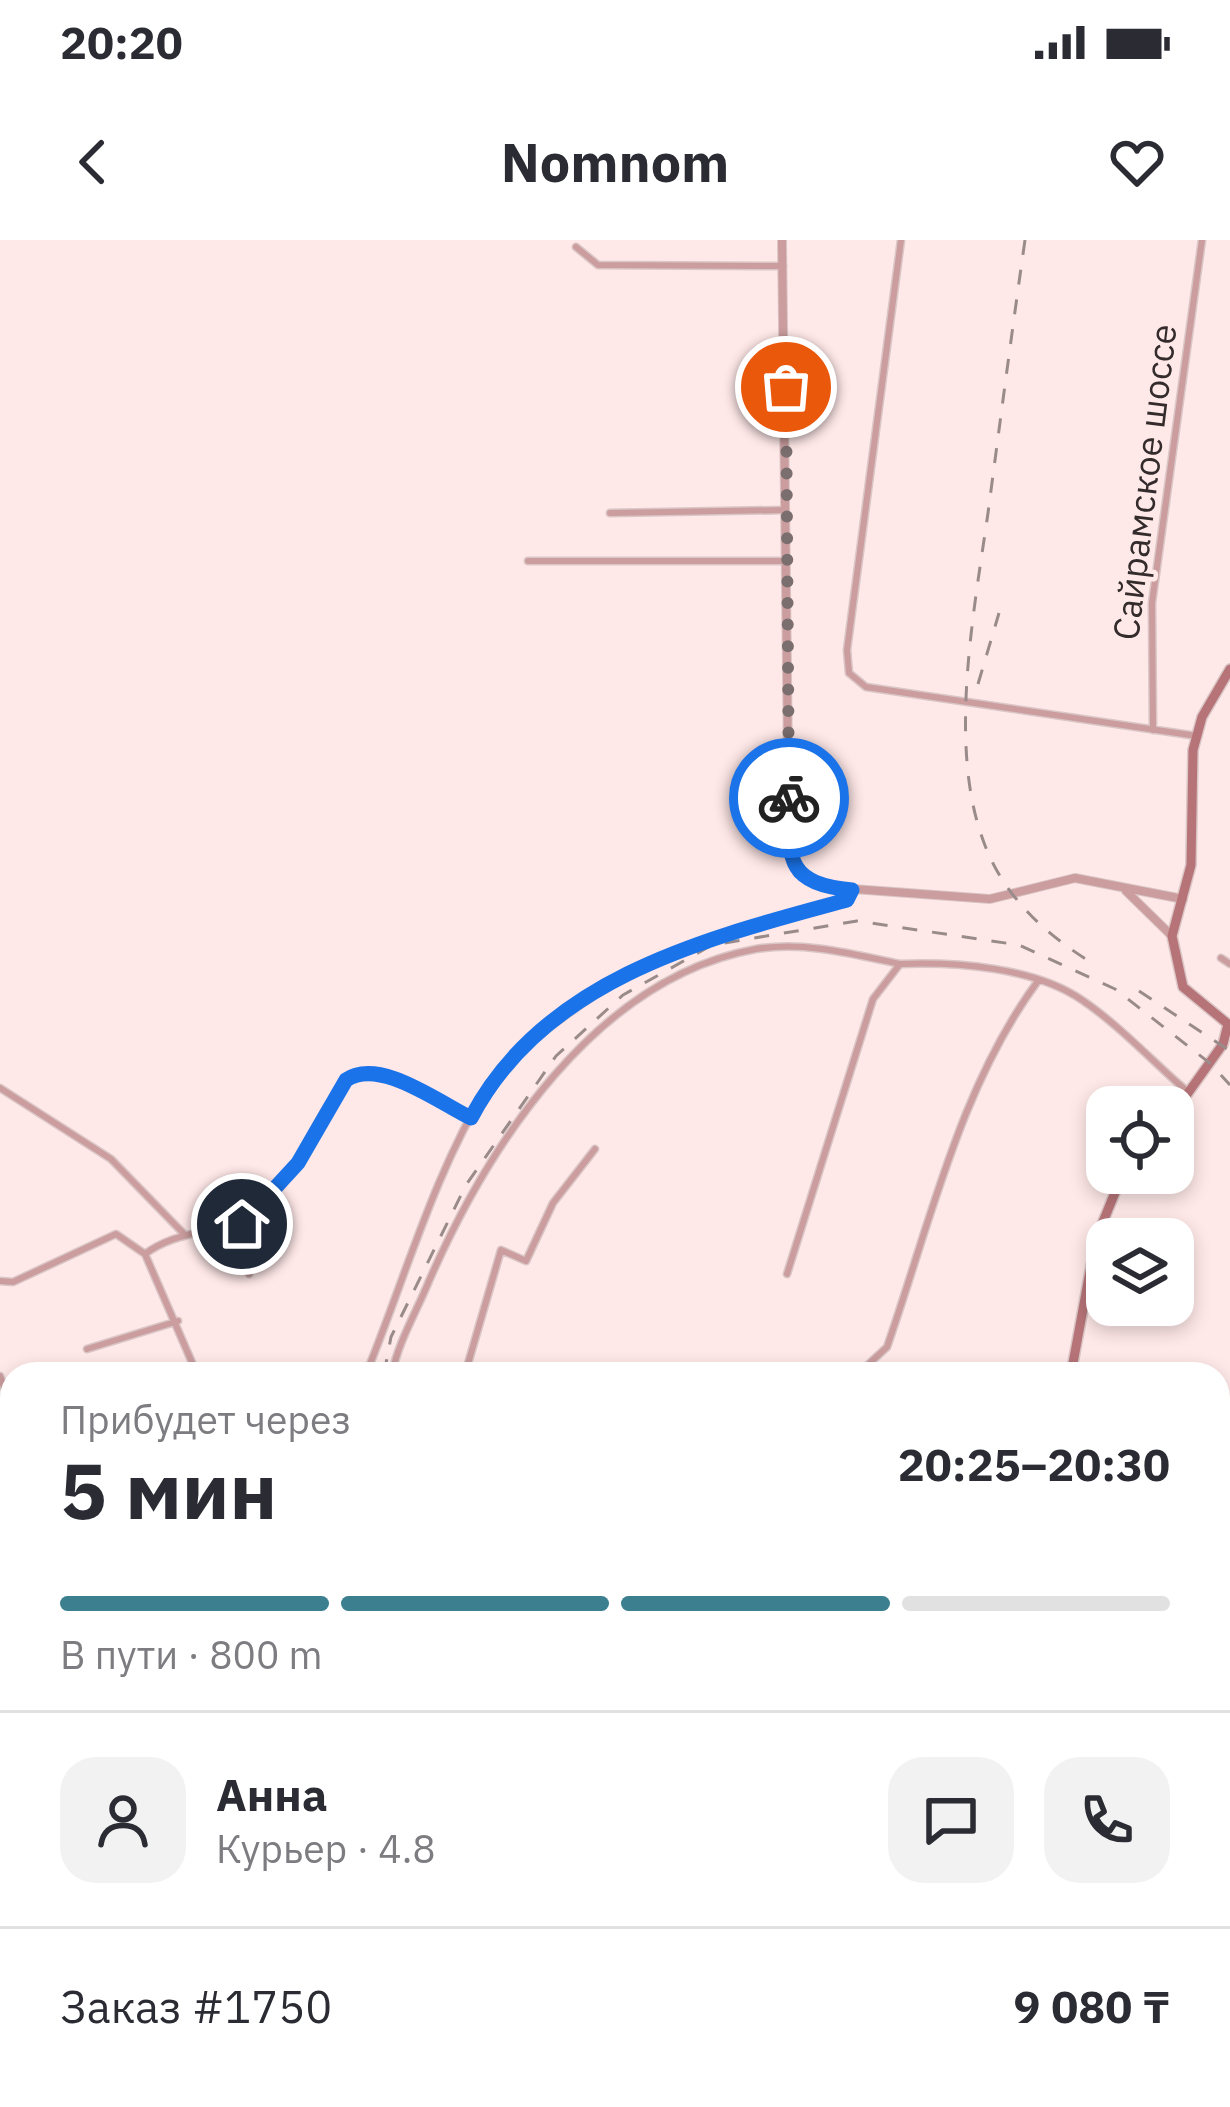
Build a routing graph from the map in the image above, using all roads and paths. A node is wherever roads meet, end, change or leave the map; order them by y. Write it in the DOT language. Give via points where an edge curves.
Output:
graph roads {
  1 [pos="782,240"];
  2 [pos="901,240"];
  3 [pos="1202,240"];
  4 [pos="576,247"];
  5 [pos="783,266"];
  6 [pos="789,510"];
  7 [pos="610,513"];
  8 [pos="528,561"];
  9 [pos="790,561"];
  10 [pos="1230,669"];
  11 [pos="1153,730"];
  12 [pos="1197,736"];
  13 [pos="852,890"];
  14 [pos="1125,890"];
  15 [pos="1184,899"];
  16 [pos="1172,936"];
  17 [pos="1221,958"];
  18 [pos="900,964"];
  19 [pos="1230,964"];
  20 [pos="1038,981"];
  21 [pos="1229,1025"];
  22 [pos="1180,1086"];
  23 [pos="1192,1086"];
  24 [pos="0,1088"];
  25 [pos="471,1118"];
  26 [pos="595,1149"];
  27 [pos="1115,1194"];
  28 [pos="242,1224"];
  29 [pos="185,1235"];
  30 [pos="145,1253"];
  31 [pos="248,1274"];
  32 [pos="787,1274"];
  33 [pos="0,1282"];
  34 [pos="178,1321"];
  35 [pos="87,1348"];
  36 [pos="193,1362"];
  37 [pos="371,1362"];
  38 [pos="397,1362"];
  39 [pos="468,1362"];
  40 [pos="870,1362"];
  41 [pos="1073,1362"];
  1 -- 5 [label="street"];
  2 -- 11 [label="street" via="849,673 866,688"];
  3 -- 11 [label="street, Сайрамское шоссе" via="1150,620"];
  4 -- 5 [label="street" via="598,265"];
  5 -- 6 [label="street"];
  6 -- 7 [label="street"];
  6 -- 9 [label="street"];
  8 -- 9 [label="street"];
  9 -- 13 [label="street" via="789,845 796,873 808,882"];
  10 -- 12 [label="main road"];
  11 -- 12 [label="street"];
  12 -- 15 [label="main road"];
  13 -- 14 [label="street" via="990,899 1076,878"];
  13 -- 25 [label="street" via="847,900 740,926 634,967 507,1060"];
  14 -- 15 [label="street"];
  14 -- 16 [label="street"];
  15 -- 16 [label="main road"];
  16 -- 21 [label="main road" via="1184,987"];
  17 -- 19 [label="street"];
  18 -- 20 [label="street"];
  18 -- 32 [label="street" via="873,999"];
  18 -- 38 [label="street" via="830,950 756,950 688,973 624,1008 542,1091 454,1222"];
  20 -- 22 [label="street" via="1084,1001"];
  20 -- 40 [label="street" via="1011,1017 964,1119 886,1347"];
  21 -- 23 [label="main road"];
  24 -- 29 [label="street" via="111,1159"];
  25 -- 28 [label="street" via="375,1072 356,1073 298,1163"];
  25 -- 37 [label="street"];
  26 -- 39 [label="street" via="553,1203 526,1261 501,1250"];
  27 -- 41 [label="main road" via="1096,1239"];
  28 -- 29 [label="street"];
  28 -- 31 [label="street"];
  29 -- 30 [label="street"];
  30 -- 33 [label="street" via="116,1234"];
  30 -- 34 [label="street"];
  34 -- 35 [label="street"];
  34 -- 36 [label="street"];
}
